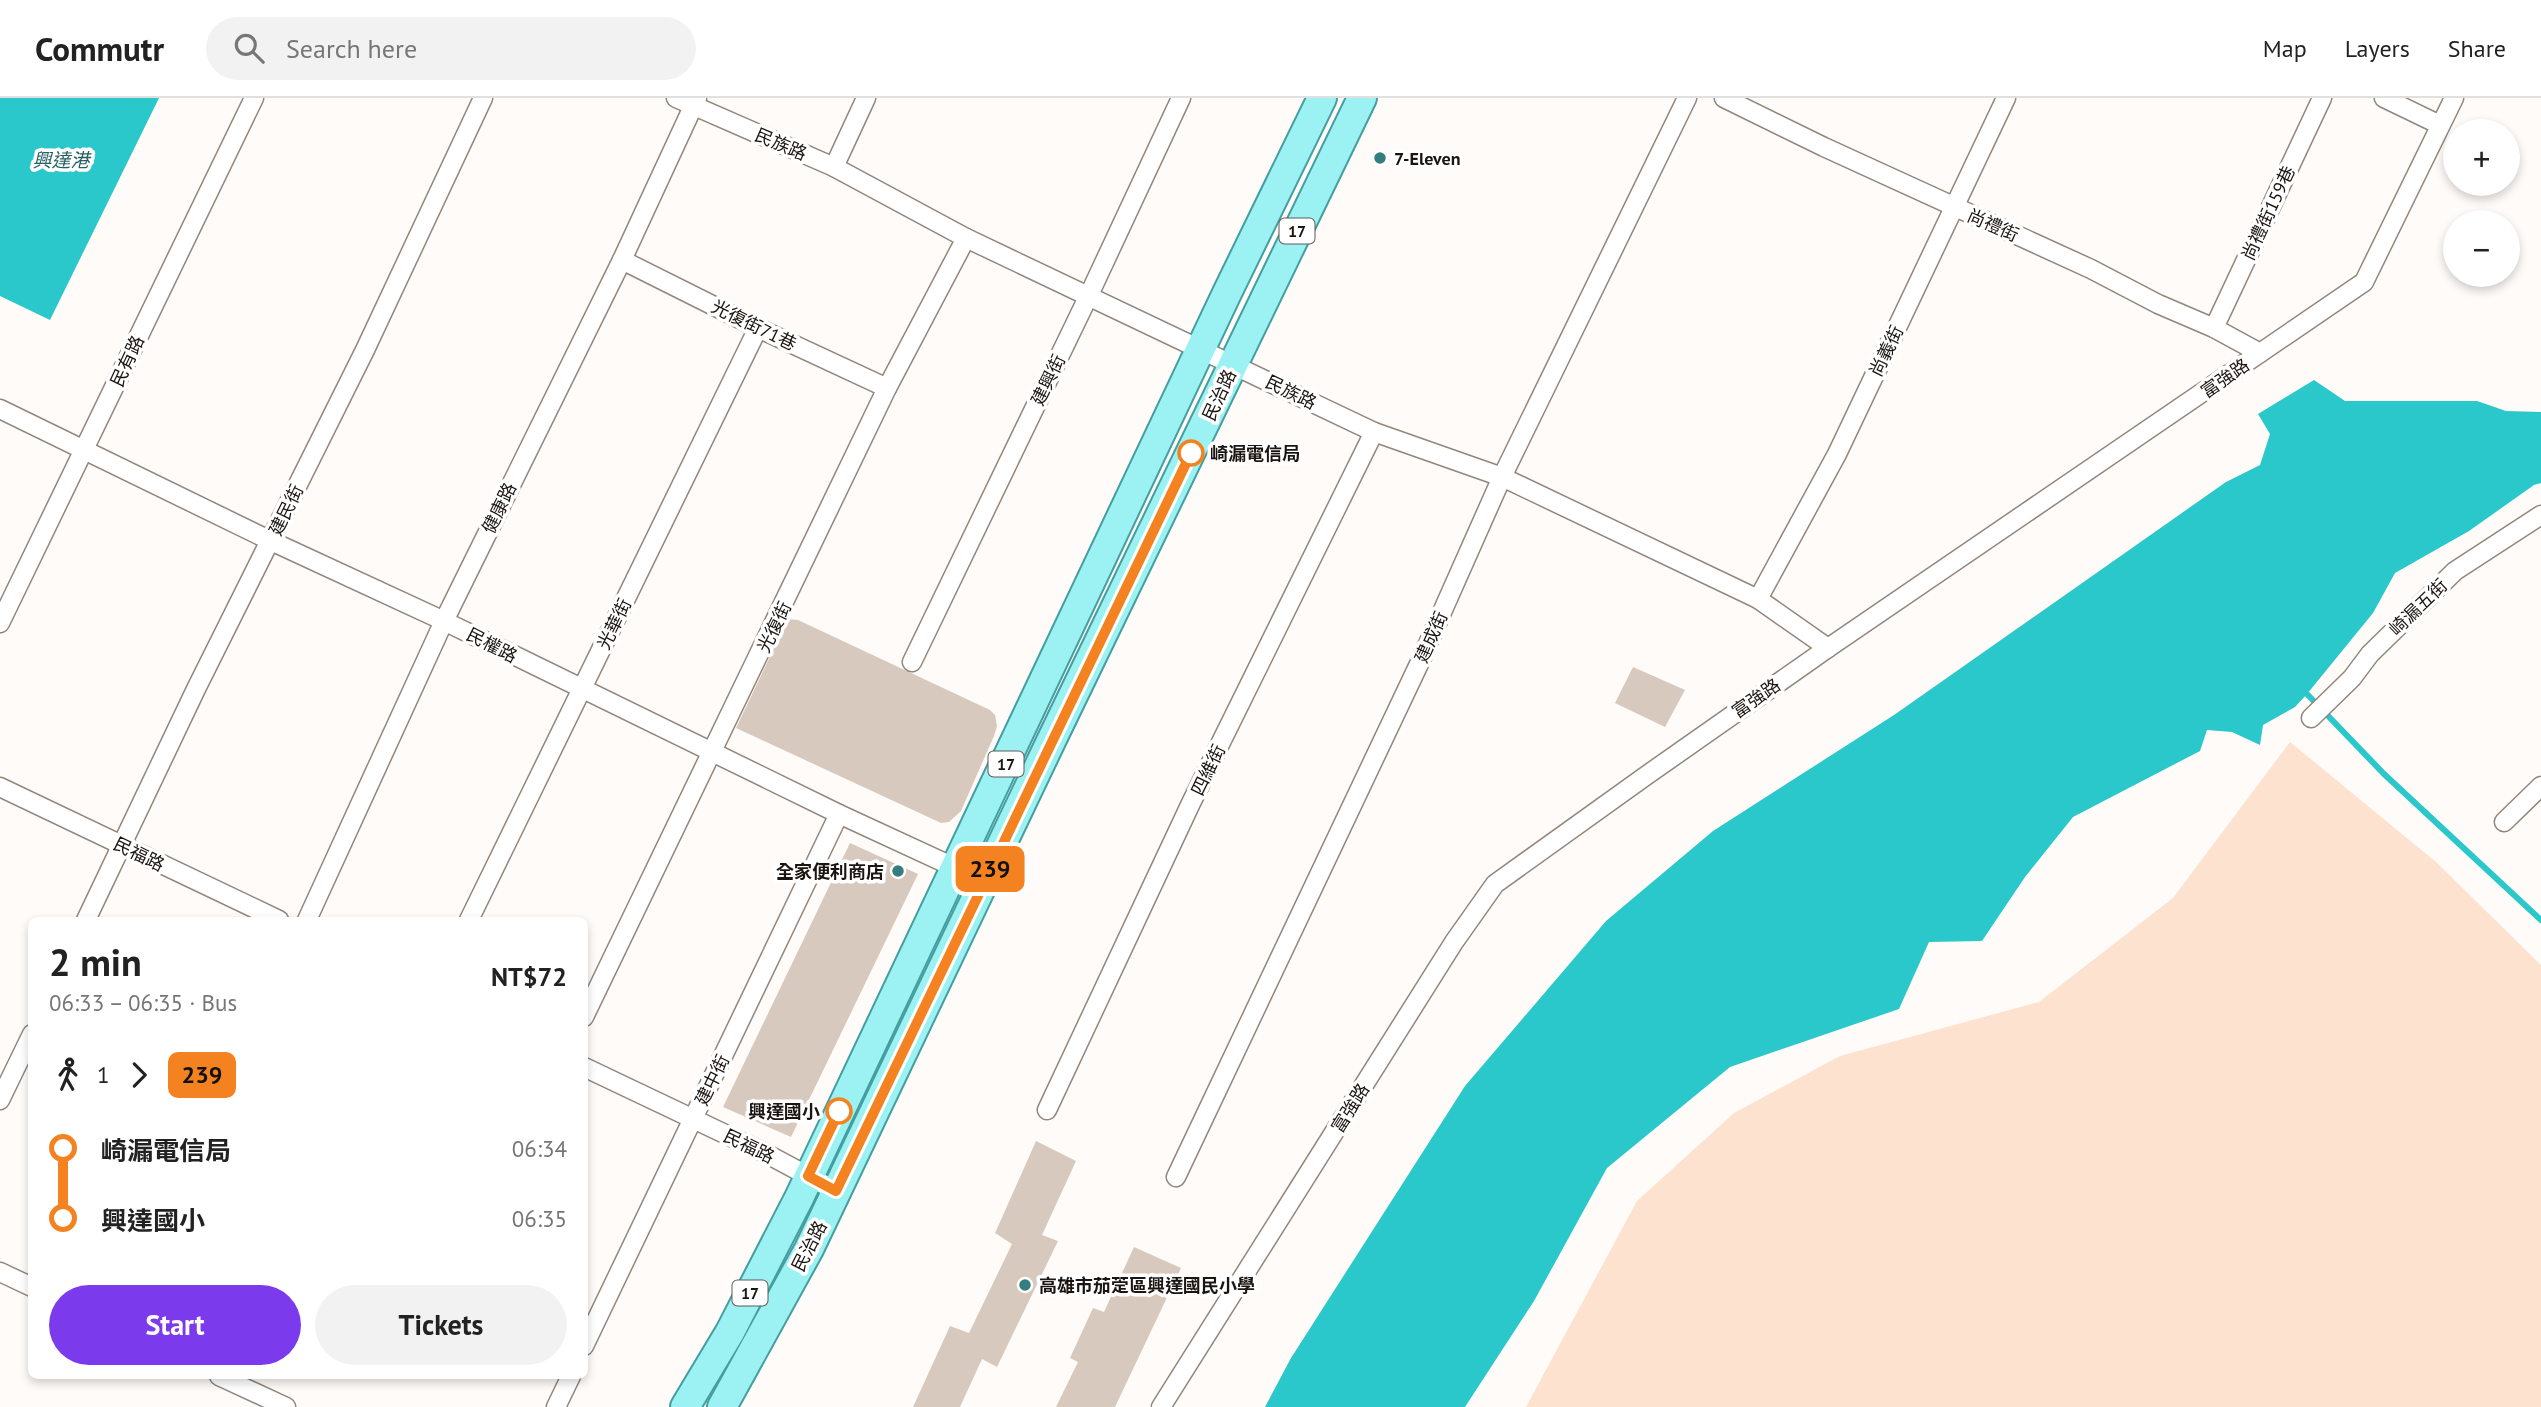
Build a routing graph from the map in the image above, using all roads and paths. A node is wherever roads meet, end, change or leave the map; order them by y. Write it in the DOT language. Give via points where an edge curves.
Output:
graph roads {
  1 [pos="254,98"];
  2 [pos="483,98"];
  3 [pos="676,98"];
  4 [pos="866,98"];
  5 [pos="1181,98"];
  6 [pos="1322,98"];
  7 [pos="1362,98"];
  8 [pos="1687,98"];
  9 [pos="1724,98"];
  10 [pos="2006,98"];
  11 [pos="2322,98"];
  12 [pos="2384,98"];
  13 [pos="2454,98"];
  14 [pos="695,102"];
  15 [pos="2440,125"];
  16 [pos="834,167"];
  17 [pos="1955,208"];
  18 [pos="966,238"];
  19 [pos="622,260"];
  20 [pos="1089,295"];
  21 [pos="758,328"];
  22 [pos="2214,328"];
  23 [pos="1201,350"];
  24 [pos="2260,353"];
  25 [pos="1233,364"];
  26 [pos="887,388"];
  27 [pos="0,409"];
  28 [pos="1374,432"];
  29 [pos="86,449"];
  30 [pos="1502,477"];
  31 [pos="2541,515"];
  32 [pos="271,541"];
  33 [pos="1758,599"];
  34 [pos="444,621"];
  35 [pos="0,623"];
  36 [pos="1828,648"];
  37 [pos="912,662"];
  38 [pos="582,690"];
  39 [pos="2311,718"];
  40 [pos="713,752"];
  41 [pos="2541,786"];
  42 [pos="0,787"];
  43 [pos="839,814"];
  44 [pos="2504,822"];
  45 [pos="122,846"];
  46 [pos="956,868"];
  47 [pos="984,881"];
  48 [pos="87,917"];
  49 [pos="273,917"];
  50 [pos="308,917"];
  51 [pos="470,917"];
  52 [pos="588,1009"];
  53 [pos="28,1042"];
  54 [pos="588,1070"];
  55 [pos="0,1100"];
  56 [pos="1047,1110"];
  57 [pos="692,1120"];
  58 [pos="808,1176"];
  59 [pos="1176,1177"];
  60 [pos="836,1191"];
  61 [pos="0,1272"];
  62 [pos="28,1285"];
  63 [pos="588,1338"];
  64 [pos="570,1379"];
  65 [pos="245,1381"];
  66 [pos="286,1407"];
  67 [pos="556,1407"];
  68 [pos="685,1407"];
  69 [pos="722,1407"];
  70 [pos="1161,1407"];
  1 -- 29 [label="street, 民有路"];
  2 -- 32 [label="street, 建民街"];
  3 -- 14 [label="street, 民族路"];
  4 -- 16 [label="street"];
  5 -- 20 [label="street, 建興街"];
  6 -- 23 [label="main road, 民治路 / 17"];
  7 -- 25 [label="main road, 民治路 / 17"];
  8 -- 30 [label="street, 建成街"];
  9 -- 17 [label="street, 尚禮街"];
  10 -- 17 [label="street, 尚義街"];
  11 -- 22 [label="street, 尚禮街159巷"];
  12 -- 15 [label="street"];
  13 -- 15 [label="street, 富強路"];
  14 -- 16 [label="street, 民族路"];
  14 -- 19 [label="street, 健康路"];
  15 -- 24 [label="street, 富強路" via="2364,282"];
  16 -- 18 [label="street, 民族路"];
  17 -- 22 [label="street, 尚禮街"];
  17 -- 33 [label="street, 尚義街" via="1837,454"];
  18 -- 20 [label="street, 民族路"];
  18 -- 26 [label="street, 光復街"];
  19 -- 21 [label="street, 光復街71巷"];
  19 -- 34 [label="street, 健康路"];
  20 -- 23 [label="street, 民族路"];
  20 -- 37 [label="street, 建興街"];
  21 -- 26 [label="street, 光復街71巷"];
  21 -- 38 [label="street, 光華街"];
  22 -- 24 [label="street, 尚禮街"];
  23 -- 25 [label="street, 民族路"];
  23 -- 46 [label="main road, 民治路 / 17"];
  24 -- 36 [label="street, 富強路"];
  25 -- 28 [label="street, 民族路"];
  25 -- 47 [label="main road, 民治路 / 17"];
  26 -- 40 [label="street, 光復街"];
  27 -- 29 [label="street, 民權路"];
  28 -- 30 [label="street, 民族路"];
  28 -- 56 [label="street, 四維街" via="1191,803"];
  29 -- 32 [label="street, 民權路"];
  29 -- 35 [label="street, 民有路"];
  30 -- 33 [label="street, 民族路"];
  30 -- 59 [label="street, 建成街" via="1419,664"];
  31 -- 39 [label="street, 崎漏五街" via="2455,571"];
  32 -- 34 [label="street, 民權路"];
  32 -- 45 [label="street, 建民街"];
  33 -- 36 [label="street, 民族路"];
  34 -- 38 [label="street, 民權路"];
  34 -- 50 [label="street, 健康路"];
  36 -- 70 [label="street, 富強路" via="1495,884"];
  38 -- 40 [label="street, 民權路"];
  38 -- 51 [label="street, 光華街"];
  40 -- 43 [label="street, 民權路"];
  40 -- 52 [label="street, 光復街"];
  41 -- 44 [label="street"];
  42 -- 45 [label="street, 民福路"];
  43 -- 46 [label="street, 民權路"];
  43 -- 57 [label="street, 建中街"];
  45 -- 48 [label="street, 建民街"];
  45 -- 49 [label="street, 民福路"];
  46 -- 47 [label="street, 民權路"];
  46 -- 58 [label="main road, 民治路 / 17"];
  47 -- 60 [label="main road, 民治路 / 17"];
  53 -- 55 [label="street"];
  54 -- 57 [label="street, 民福路"];
  57 -- 58 [label="street, 民福路"];
  57 -- 63 [label="street, 建中街"];
  58 -- 60 [label="street, 民福路"];
  58 -- 68 [label="main road, 民治路 / 17" via="730,1332"];
  60 -- 69 [label="main road, 民治路 / 17"];
  61 -- 62 [label="street"];
  64 -- 67 [label="street"];
  65 -- 66 [label="street"];
}
